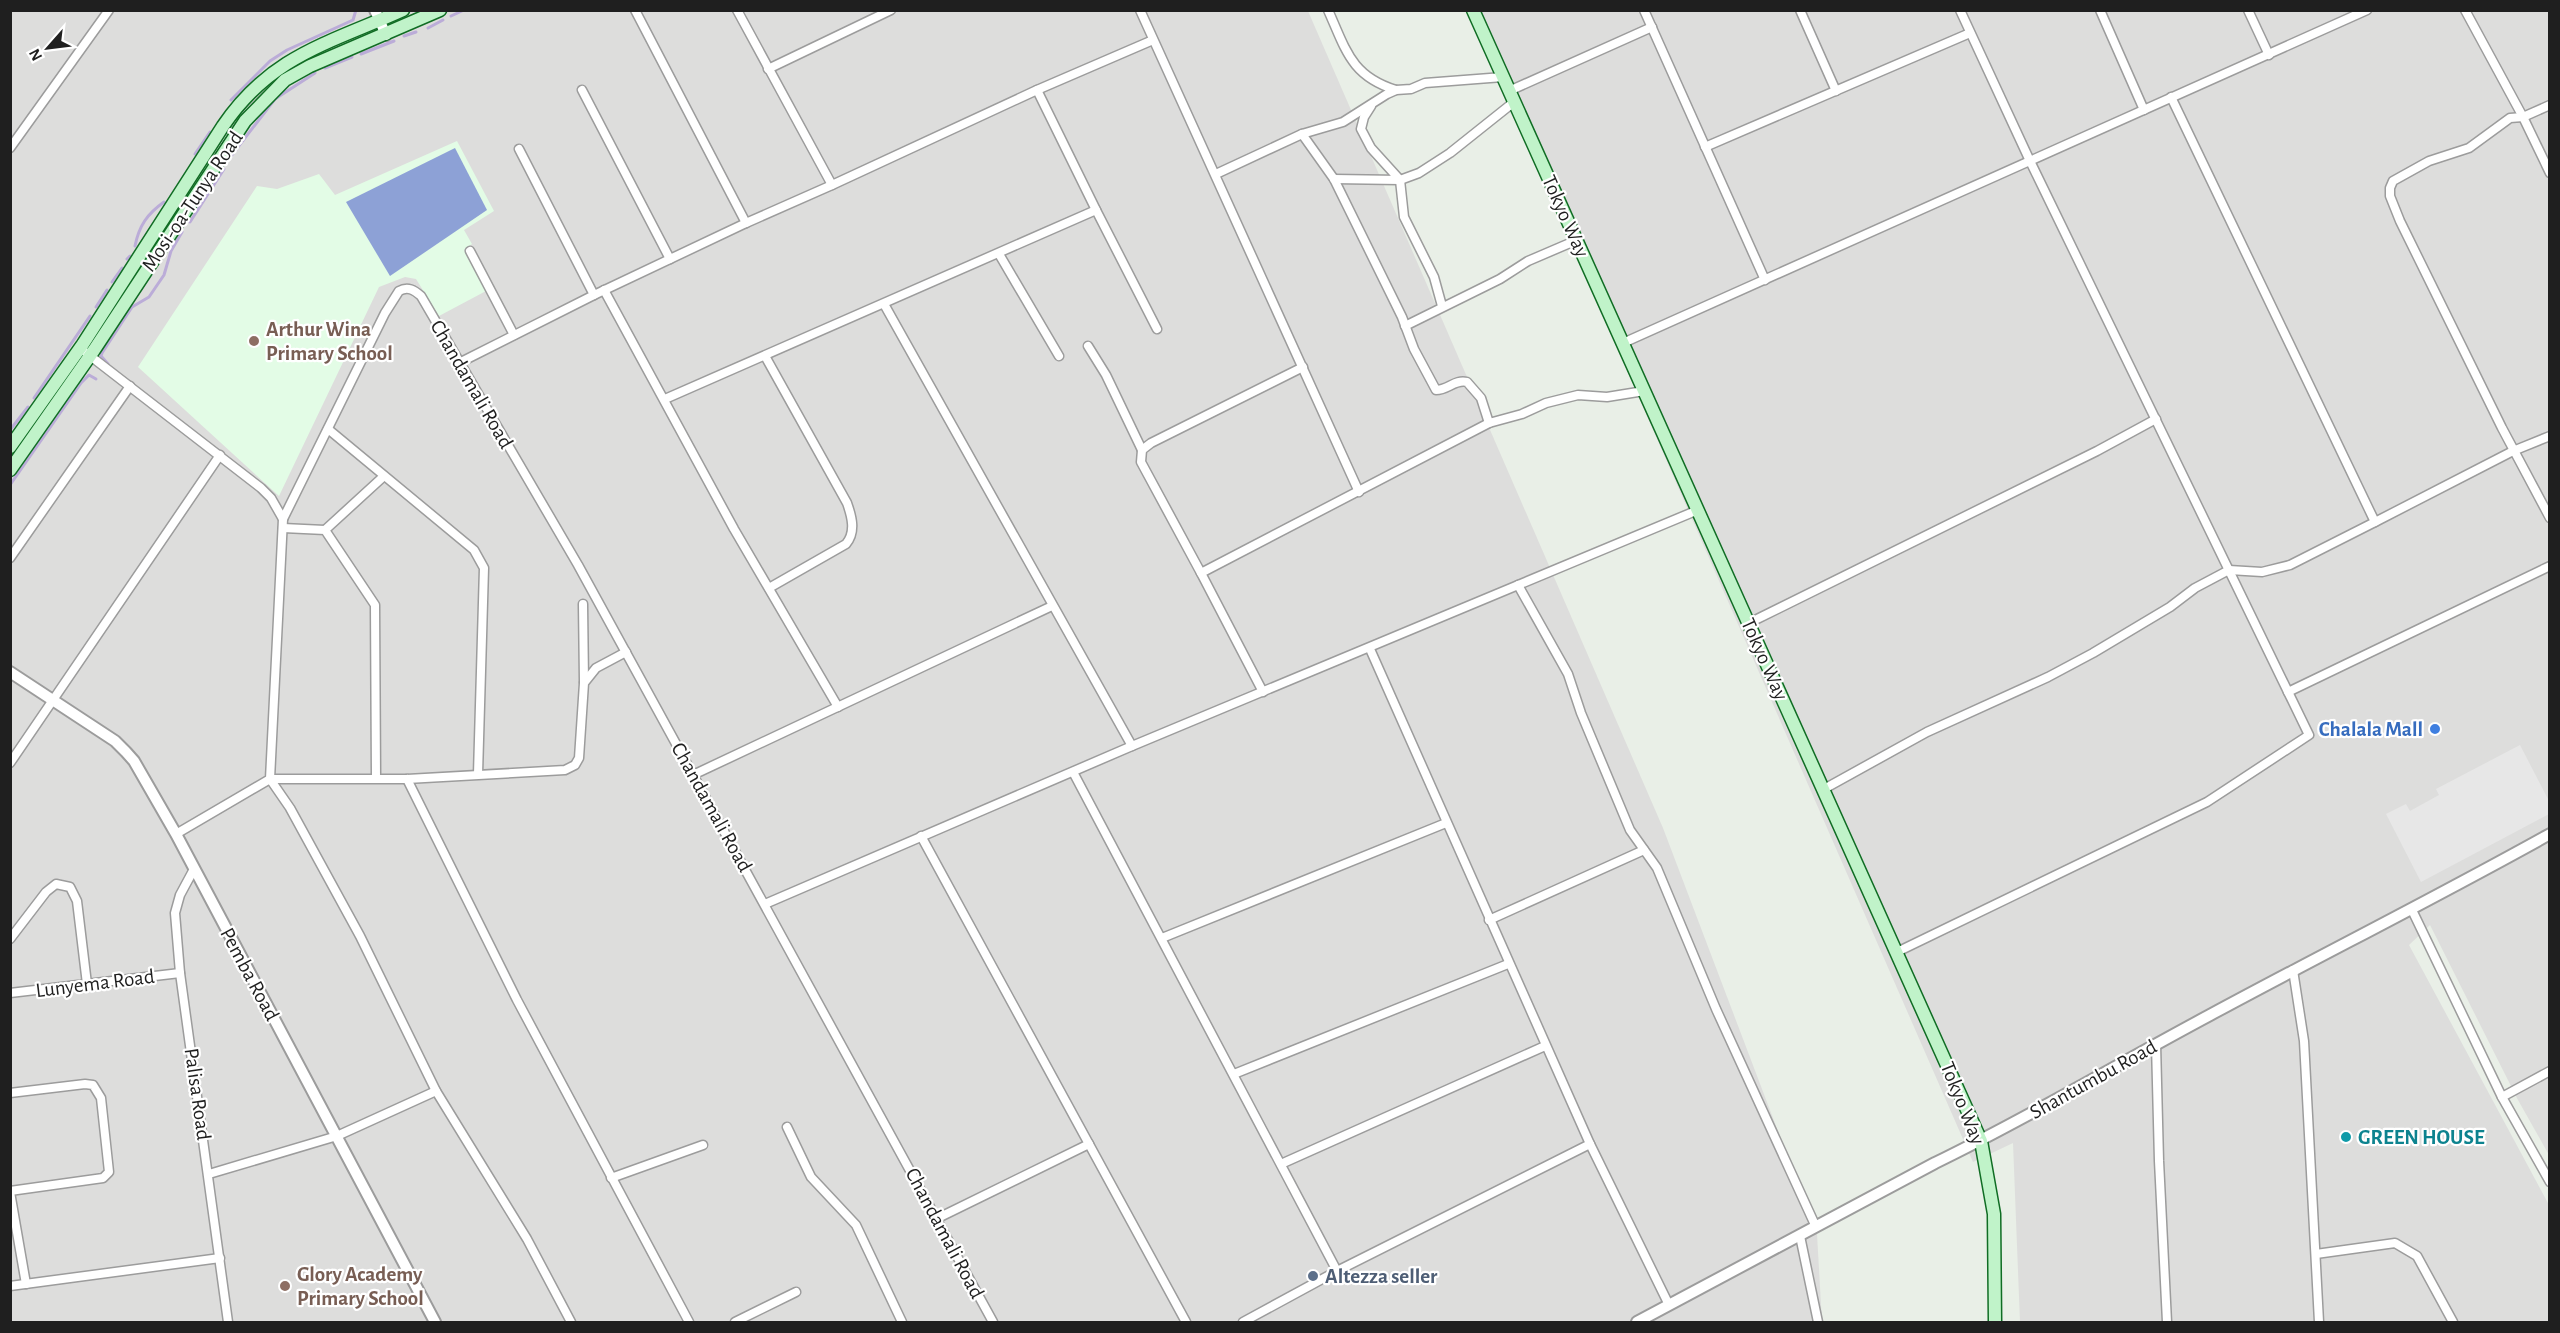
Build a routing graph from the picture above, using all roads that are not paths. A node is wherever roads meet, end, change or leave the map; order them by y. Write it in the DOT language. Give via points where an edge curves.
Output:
graph roads {
  1 [pos="109,10"];
  2 [pos="404,10"];
  3 [pos="440,10"];
  4 [pos="635,10"];
  5 [pos="737,10"];
  6 [pos="891,10"];
  7 [pos="1140,10"];
  8 [pos="1328,10"];
  9 [pos="1473,10"];
  10 [pos="1644,10"];
  11 [pos="1800,10"];
  12 [pos="1959,10"];
  13 [pos="2100,10"];
  14 [pos="2248,10"];
  15 [pos="2367,10"];
  16 [pos="2464,10"];
  17 [pos="378,16"];
  18 [pos="1652,27"];
  19 [pos="1970,33"];
  20 [pos="386,35"];
  21 [pos="1153,40"];
  22 [pos="2269,55"];
  23 [pos="768,69"];
  24 [pos="1503,77"];
  25 [pos="582,90"];
  26 [pos="1037,90"];
  27 [pos="1396,90"];
  28 [pos="1836,91"];
  29 [pos="1512,97"];
  30 [pos="2171,97"];
  31 [pos="1373,103"];
  32 [pos="2550,105"];
  33 [pos="2144,110"];
  34 [pos="2523,117"];
  35 [pos="1302,134"];
  36 [pos="1705,147"];
  37 [pos="10,148"];
  38 [pos="519,148"];
  39 [pos="2030,161"];
  40 [pos="2550,173"];
  41 [pos="1216,174"];
  42 [pos="1334,179"];
  43 [pos="1400,180"];
  44 [pos="832,185"];
  45 [pos="1096,210"];
  46 [pos="746,222"];
  47 [pos="1577,240"];
  48 [pos="470,251"];
  49 [pos="999,254"];
  50 [pos="670,259"];
  51 [pos="1765,280"];
  52 [pos="604,290"];
  53 [pos="594,295"];
  54 [pos="884,304"];
  55 [pos="1442,306"];
  56 [pos="1405,326"];
  57 [pos="1157,329"];
  58 [pos="514,335"];
  59 [pos="1623,343"];
  60 [pos="1088,346"];
  61 [pos="85,351"];
  62 [pos="765,356"];
  63 [pos="1059,356"];
  64 [pos="459,363"];
  65 [pos="1303,367"];
  66 [pos="130,386"];
  67 [pos="1644,391"];
  68 [pos="665,399"];
  69 [pos="2156,419"];
  70 [pos="1489,423"];
  71 [pos="328,429"];
  72 [pos="2550,436"];
  73 [pos="10,447"];
  74 [pos="1142,450"];
  75 [pos="2513,451"];
  76 [pos="220,455"];
  77 [pos="11,468"];
  78 [pos="384,476"];
  79 [pos="1359,492"];
  80 [pos="1698,510"];
  81 [pos="2550,518"];
  82 [pos="2375,522"];
  83 [pos="283,523"];
  84 [pos="325,530"];
  85 [pos="10,558"];
  86 [pos="2550,566"];
  87 [pos="2229,570"];
  88 [pos="1201,573"];
  89 [pos="1518,585"];
  90 [pos="769,588"];
  91 [pos="583,604"];
  92 [pos="1052,606"];
  93 [pos="1749,623"];
  94 [pos="1370,649"];
  95 [pos="626,652"];
  96 [pos="10,672"];
  97 [pos="584,683"];
  98 [pos="1263,692"];
  99 [pos="2288,692"];
  100 [pos="54,699"];
  101 [pos="838,707"];
  102 [pos="1132,746"];
  103 [pos="10,763"];
  104 [pos="1073,772"];
  105 [pos="478,774"];
  106 [pos="695,774"];
  107 [pos="376,778"];
  108 [pos="270,779"];
  109 [pos="407,779"];
  110 [pos="1824,789"];
  111 [pos="1446,823"];
  112 [pos="176,834"];
  113 [pos="2550,834"];
  114 [pos="921,836"];
  115 [pos="1644,850"];
  116 [pos="194,869"];
  117 [pos="765,904"];
  118 [pos="2412,910"];
  119 [pos="1489,920"];
  120 [pos="1162,938"];
  121 [pos="10,939"];
  122 [pos="1897,952"];
  123 [pos="1508,964"];
  124 [pos="2293,970"];
  125 [pos="180,973"];
  126 [pos="87,984"];
  127 [pos="10,993"];
  128 [pos="2156,1044"];
  129 [pos="1545,1046"];
  130 [pos="2550,1071"];
  131 [pos="1234,1074"];
  132 [pos="436,1091"];
  133 [pos="10,1093"];
  134 [pos="2502,1097"];
  135 [pos="787,1127"];
  136 [pos="337,1136"];
  137 [pos="1981,1141"];
  138 [pos="1089,1144"];
  139 [pos="1590,1144"];
  140 [pos="703,1145"];
  141 [pos="1281,1164"];
  142 [pos="209,1174"];
  143 [pos="612,1178"];
  144 [pos="2550,1182"];
  145 [pos="10,1192"];
  146 [pos="938,1218"];
  147 [pos="1816,1227"];
  148 [pos="1800,1236"];
  149 [pos="2316,1254"];
  150 [pos="220,1258"];
  151 [pos="1337,1271"];
  152 [pos="26,1284"];
  153 [pos="10,1286"];
  154 [pos="796,1292"];
  155 [pos="1669,1305"];
  156 [pos="228,1323"];
  157 [pos="435,1323"];
  158 [pos="571,1323"];
  159 [pos="689,1323"];
  160 [pos="735,1323"];
  161 [pos="902,1323"];
  162 [pos="993,1323"];
  163 [pos="1186,1323"];
  164 [pos="1243,1323"];
  165 [pos="1637,1323"];
  166 [pos="1818,1323"];
  167 [pos="1995,1323"];
  168 [pos="2167,1323"];
  169 [pos="2319,1323"];
  170 [pos="2453,1323"];
  1 -- 37 [label="street"];
  2 -- 17 [label="main road, Mosi-oa-Tunya Road"];
  3 -- 20 [label="main road, Mosi-oa-Tunya Road"];
  4 -- 46 [label="street"];
  5 -- 23 [label="street"];
  6 -- 23 [label="street"];
  7 -- 21 [label="street"];
  8 -- 27 [label="street" via="1353,65 1381,86"];
  9 -- 24 [label="main road, Tokyo Way"];
  10 -- 18 [label="street"];
  11 -- 28 [label="street"];
  12 -- 19 [label="street"];
  13 -- 33 [label="street"];
  14 -- 22 [label="street"];
  15 -- 22 [label="street"];
  16 -- 34 [label="street"];
  17 -- 20 [label="street"];
  17 -- 61 [label="main road, Mosi-oa-Tunya Road" via="303,52 244,99 223,126"];
  18 -- 29 [label="street"];
  18 -- 36 [label="street"];
  19 -- 28 [label="street"];
  19 -- 39 [label="street"];
  20 -- 61 [label="main road, Mosi-oa-Tunya Road" via="310,66 285,80 261,103"];
  21 -- 26 [label="street"];
  21 -- 41 [label="street"];
  22 -- 30 [label="street"];
  23 -- 44 [label="street"];
  24 -- 27 [label="street" via="1425,83"];
  24 -- 29 [label="main road, Tokyo Way"];
  25 -- 50 [label="street"];
  26 -- 44 [label="street"];
  26 -- 45 [label="street"];
  27 -- 31 [label="street"];
  28 -- 36 [label="street"];
  29 -- 43 [label="street" via="1450,153"];
  29 -- 47 [label="main road, Tokyo Way"];
  30 -- 33 [label="street"];
  30 -- 82 [label="street"];
  31 -- 35 [label="street" via="1343,122"];
  31 -- 43 [label="street" via="1361,129 1371,148"];
  32 -- 34 [label="street"];
  33 -- 39 [label="street"];
  34 -- 40 [label="street"];
  34 -- 75 [label="street" via="2510,118 2469,148 2429,161 2393,181 2390,188 2400,221"];
  35 -- 41 [label="street"];
  35 -- 42 [label="street"];
  36 -- 51 [label="street"];
  38 -- 53 [label="street"];
  39 -- 51 [label="street"];
  39 -- 69 [label="street"];
  41 -- 65 [label="street"];
  42 -- 43 [label="street"];
  42 -- 56 [label="street"];
  43 -- 55 [label="street" via="1404,217 1434,277"];
  44 -- 46 [label="street"];
  45 -- 49 [label="street"];
  45 -- 57 [label="street"];
  46 -- 50 [label="street"];
  47 -- 55 [label="street" via="1527,261 1500,279"];
  47 -- 59 [label="main road, Tokyo Way"];
  48 -- 58 [label="street"];
  49 -- 54 [label="street"];
  49 -- 63 [label="street"];
  50 -- 52 [label="street"];
  51 -- 59 [label="street"];
  52 -- 53 [label="street"];
  52 -- 68 [label="street"];
  53 -- 58 [label="street"];
  54 -- 62 [label="street"];
  54 -- 92 [label="street"];
  55 -- 56 [label="street"];
  56 -- 70 [label="street" via="1436,390 1467,382 1481,399"];
  58 -- 64 [label="street"];
  59 -- 67 [label="main road, Tokyo Way"];
  60 -- 74 [label="street"];
  61 -- 66 [label="street"];
  61 -- 73 [label="main road, Mosi-oa-Tunya Road"];
  61 -- 77 [label="main road, Mosi-oa-Tunya Road"];
  62 -- 68 [label="street"];
  62 -- 90 [label="street" via="848,503 852,526 846,544"];
  64 -- 71 [label="street, Chandamali Road" via="421,296 409,288 399,291"];
  64 -- 95 [label="street, Chandamali Road"];
  65 -- 74 [label="street"];
  65 -- 79 [label="street"];
  66 -- 76 [label="street"];
  66 -- 85 [label="street"];
  67 -- 70 [label="street" via="1607,397 1578,394"];
  67 -- 80 [label="main road, Tokyo Way"];
  68 -- 90 [label="street"];
  69 -- 87 [label="street"];
  69 -- 93 [label="street"];
  70 -- 79 [label="street"];
  71 -- 78 [label="street"];
  71 -- 83 [label="street"];
  72 -- 75 [label="street"];
  74 -- 88 [label="street" via="1141,462"];
  75 -- 81 [label="street"];
  75 -- 82 [label="street"];
  76 -- 83 [label="street" via="271,498"];
  76 -- 100 [label="street"];
  78 -- 84 [label="street"];
  78 -- 105 [label="street" via="474,550 482,561"];
  79 -- 88 [label="street"];
  80 -- 89 [label="street"];
  80 -- 93 [label="main road, Tokyo Way"];
  82 -- 87 [label="street" via="2290,564 2262,572"];
  83 -- 84 [label="street"];
  83 -- 108 [label="street"];
  84 -- 107 [label="street" via="375,605"];
  86 -- 99 [label="street"];
  87 -- 99 [label="street"];
  87 -- 110 [label="street" via="2093,653 1927,732"];
  88 -- 98 [label="street"];
  89 -- 94 [label="street"];
  89 -- 115 [label="street" via="1568,674 1630,830"];
  90 -- 101 [label="street"];
  91 -- 97 [label="street"];
  92 -- 101 [label="street"];
  92 -- 102 [label="street"];
  93 -- 110 [label="main road, Tokyo Way"];
  94 -- 98 [label="street"];
  94 -- 111 [label="street"];
  95 -- 97 [label="street" via="596,668"];
  95 -- 106 [label="street, Chandamali Road"];
  96 -- 100 [label="street, Pemba Road"];
  97 -- 105 [label="street" via="579,758 575,765 565,770"];
  98 -- 102 [label="street"];
  99 -- 122 [label="street" via="2309,735 2207,802"];
  100 -- 103 [label="street"];
  100 -- 112 [label="street, Pemba Road" via="126,752"];
  101 -- 106 [label="street"];
  102 -- 104 [label="street"];
  104 -- 114 [label="street"];
  104 -- 120 [label="street"];
  105 -- 109 [label="street"];
  106 -- 117 [label="street, Chandamali Road"];
  107 -- 108 [label="street"];
  107 -- 109 [label="street"];
  108 -- 112 [label="street"];
  108 -- 132 [label="street" via="360,936"];
  109 -- 143 [label="street" via="517,1000"];
  110 -- 122 [label="main road, Tokyo Way"];
  111 -- 119 [label="street"];
  111 -- 120 [label="street"];
  112 -- 116 [label="street, Pemba Road"];
  113 -- 118 [label="street, Shantumbu Road"];
  114 -- 117 [label="street"];
  114 -- 138 [label="street"];
  115 -- 119 [label="street"];
  115 -- 147 [label="street" via="1657,868 1716,1009"];
  116 -- 125 [label="street, Palisa Road" via="175,912"];
  116 -- 136 [label="street, Pemba Road"];
  117 -- 146 [label="street, Chandamali Road"];
  118 -- 124 [label="street, Shantumbu Road"];
  118 -- 134 [label="street"];
  119 -- 123 [label="street"];
  120 -- 131 [label="street"];
  121 -- 126 [label="street" via="46,892 56,884 70,886 77,901"];
  122 -- 137 [label="main road, Tokyo Way"];
  123 -- 129 [label="street"];
  123 -- 131 [label="street"];
  124 -- 128 [label="street, Shantumbu Road"];
  124 -- 149 [label="street" via="2304,1041"];
  125 -- 126 [label="street, Lunyema Road"];
  125 -- 142 [label="street, Palisa Road"];
  126 -- 127 [label="street, Lunyema Road"];
  128 -- 137 [label="street, Shantumbu Road"];
  128 -- 168 [label="street"];
  129 -- 139 [label="street"];
  129 -- 141 [label="street"];
  130 -- 134 [label="street"];
  131 -- 141 [label="street"];
  132 -- 136 [label="street"];
  132 -- 158 [label="street" via="527,1239"];
  133 -- 145 [label="street" via="93,1085 101,1098 109,1172 103,1178"];
  134 -- 144 [label="street"];
  135 -- 161 [label="street" via="811,1177 856,1225"];
  136 -- 142 [label="street"];
  136 -- 157 [label="street, Pemba Road"];
  137 -- 147 [label="street, Shantumbu Road"];
  137 -- 167 [label="main road, Tokyo Way" via="1994,1214"];
  138 -- 146 [label="street"];
  138 -- 163 [label="street"];
  139 -- 151 [label="street"];
  139 -- 155 [label="street"];
  140 -- 143 [label="street"];
  141 -- 151 [label="street"];
  142 -- 150 [label="street, Palisa Road"];
  143 -- 159 [label="street"];
  145 -- 152 [label="street"];
  146 -- 162 [label="street, Chandamali Road"];
  147 -- 148 [label="street, Shantumbu Road"];
  148 -- 155 [label="street, Shantumbu Road"];
  148 -- 166 [label="street"];
  149 -- 169 [label="street"];
  149 -- 170 [label="street" via="2395,1244 2410,1251 2417,1256"];
  150 -- 152 [label="street"];
  150 -- 156 [label="street, Palisa Road"];
  151 -- 164 [label="street"];
  152 -- 153 [label="street"];
  154 -- 160 [label="street"];
  155 -- 165 [label="street, Shantumbu Road"];
}
